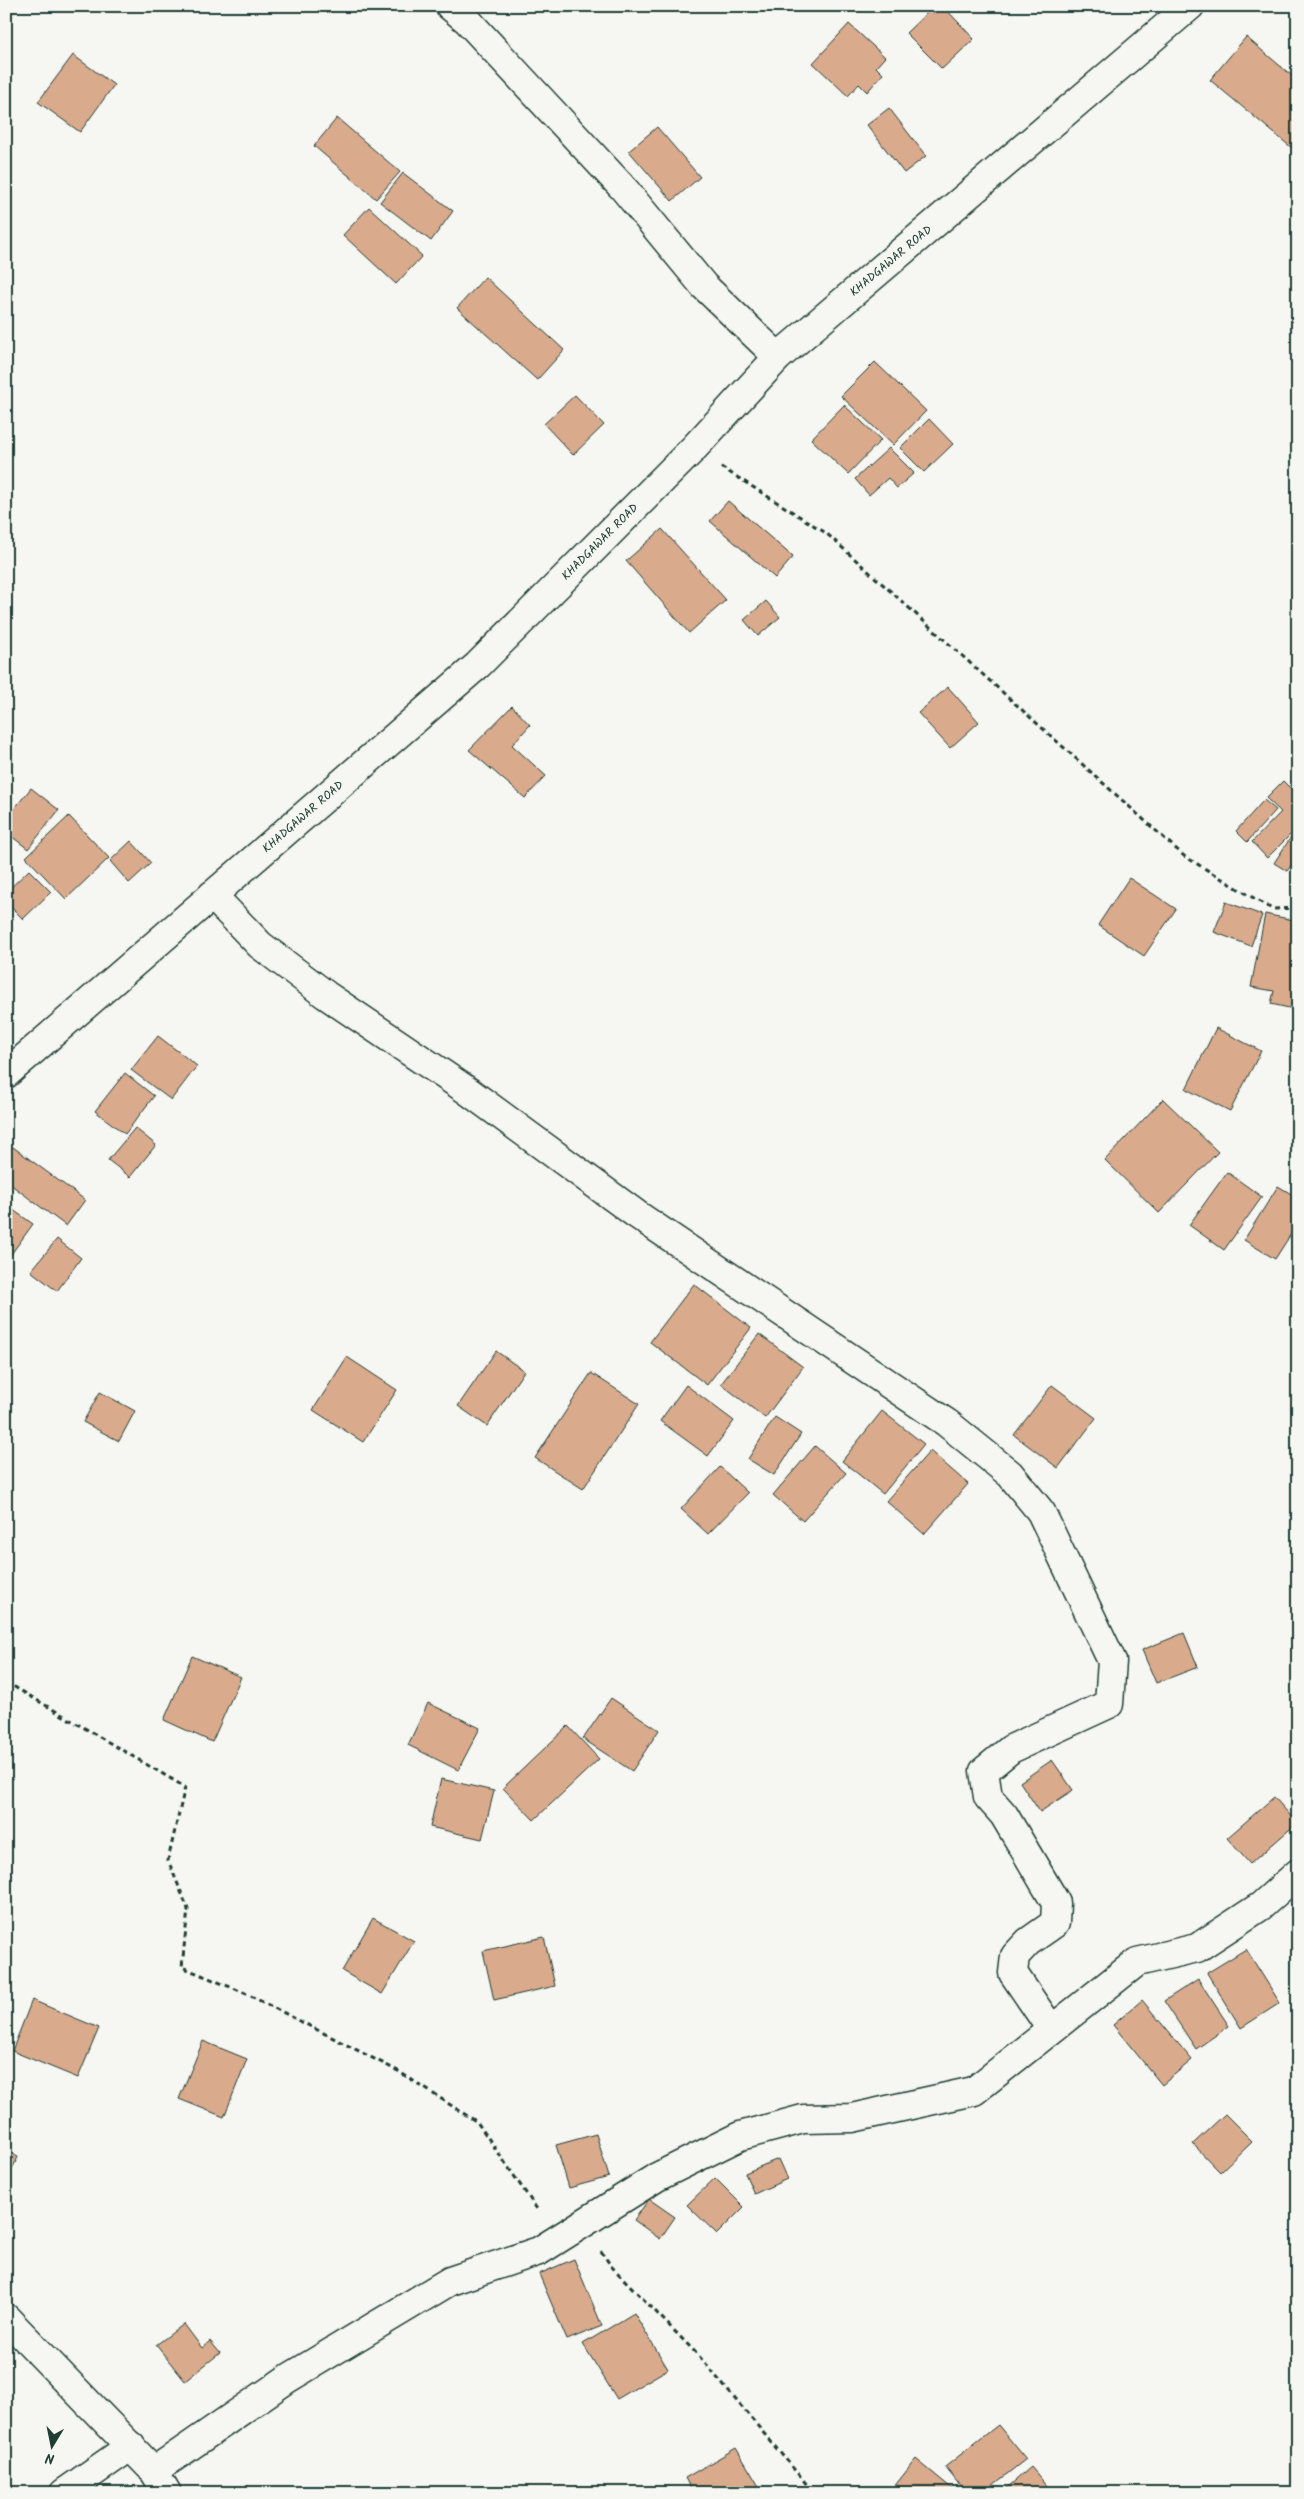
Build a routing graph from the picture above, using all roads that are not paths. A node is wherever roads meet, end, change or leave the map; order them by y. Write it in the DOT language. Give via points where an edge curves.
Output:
graph roads {
  1 [pos="450,6"];
  2 [pos="1190,6"];
  3 [pos="778,357"];
  4 [pos="212,896"];
  5 [pos="6,1074"];
  6 [pos="1298,1873"];
  7 [pos="1051,2029"];
  8 [pos="6,2318"];
  9 [pos="131,2446"];
  10 [pos="161,2482"];
  11 [pos="64,2493"];
  1 -- 3 [label="street" via="467,20 624,189 704,286"];
  2 -- 3 [label="street, KHADGAWAR ROAD"];
  3 -- 4 [label="street, KHADGAWAR ROAD" via="693,449 478,665"];
  4 -- 5 [label="street, KHADGAWAR ROAD"];
  4 -- 7 [label="street" via="260,945 326,995 468,1091 636,1214 947,1423 1010,1474 1041,1512 1112,1661 1110,1704 1011,1749 984,1771 988,1798 1004,1815 1056,1902 1055,1922 1015,1956 1013,1973"];
  6 -- 7 [label="street" via="1262,1906 1197,1948 1137,1962"];
  7 -- 10 [label="street" via="974,2091 852,2118 803,2119 740,2136 657,2177 539,2251 450,2281 288,2379"];
  8 -- 9 [label="street"];
  9 -- 10 [label="street"];
  9 -- 11 [label="street"];
}
